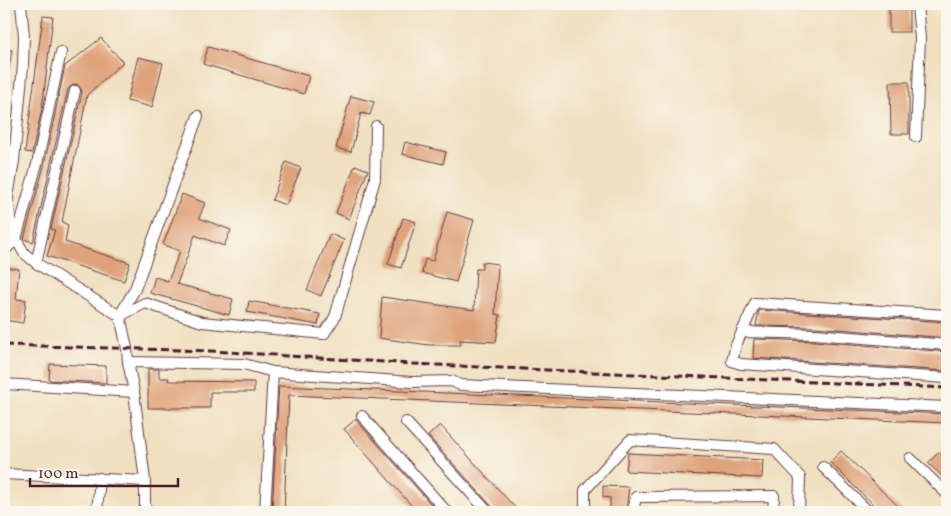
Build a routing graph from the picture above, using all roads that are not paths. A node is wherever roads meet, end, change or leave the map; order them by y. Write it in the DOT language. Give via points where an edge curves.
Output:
graph roads {
  1 [pos="21,4"];
  2 [pos="917,4"];
  3 [pos="61,52"];
  4 [pos="75,91"];
  5 [pos="198,116"];
  6 [pos="376,126"];
  7 [pos="916,137"];
  8 [pos="4,209"];
  9 [pos="7,219"];
  10 [pos="16,239"];
  11 [pos="4,251"];
  12 [pos="36,262"];
  13 [pos="947,315"];
  14 [pos="120,316"];
  15 [pos="743,332"];
  16 [pos="947,345"];
  17 [pos="128,362"];
  18 [pos="273,372"];
  19 [pos="947,378"];
  20 [pos="4,384"];
  21 [pos="134,392"];
  22 [pos="947,407"];
  23 [pos="362,416"];
  24 [pos="406,422"];
  25 [pos="910,458"];
  26 [pos="823,467"];
  27 [pos="4,474"];
  28 [pos="100,478"];
  29 [pos="145,481"];
  30 [pos="947,494"];
  31 [pos="97,512"];
  32 [pos="145,512"];
  33 [pos="265,512"];
  34 [pos="447,512"];
  35 [pos="488,512"];
  36 [pos="585,512"];
  37 [pos="633,512"];
  38 [pos="773,512"];
  39 [pos="799,512"];
  40 [pos="869,512"];
  1 -- 9 [label="street" via="24,36"];
  2 -- 7 [label="street" via="920,38"];
  3 -- 10 [label="street" via="37,164"];
  4 -- 12 [label="street"];
  5 -- 14 [label="street" via="135,290"];
  6 -- 14 [label="street" via="375,178 336,317 324,334 202,322 145,303"];
  8 -- 9 [label="street"];
  9 -- 10 [label="street"];
  10 -- 11 [label="street"];
  10 -- 12 [label="street" via="24,253"];
  12 -- 14 [label="street"];
  13 -- 15 [label="street" via="755,303"];
  14 -- 17 [label="street"];
  15 -- 16 [label="street" via="815,334"];
  15 -- 19 [label="street" via="732,361 741,364"];
  17 -- 18 [label="street" via="244,364"];
  17 -- 21 [label="street"];
  18 -- 22 [label="street" via="412,382 452,381 460,385"];
  18 -- 33 [label="street"];
  20 -- 21 [label="street"];
  21 -- 29 [label="street"];
  23 -- 34 [label="street"];
  24 -- 35 [label="street"];
  25 -- 30 [label="street"];
  26 -- 40 [label="street"];
  27 -- 28 [label="street"];
  28 -- 29 [label="street"];
  28 -- 31 [label="street"];
  29 -- 32 [label="street"];
  36 -- 39 [label="street" via="586,490 630,440 774,448 800,477"];
  37 -- 38 [label="street" via="636,498 774,496"];
}
